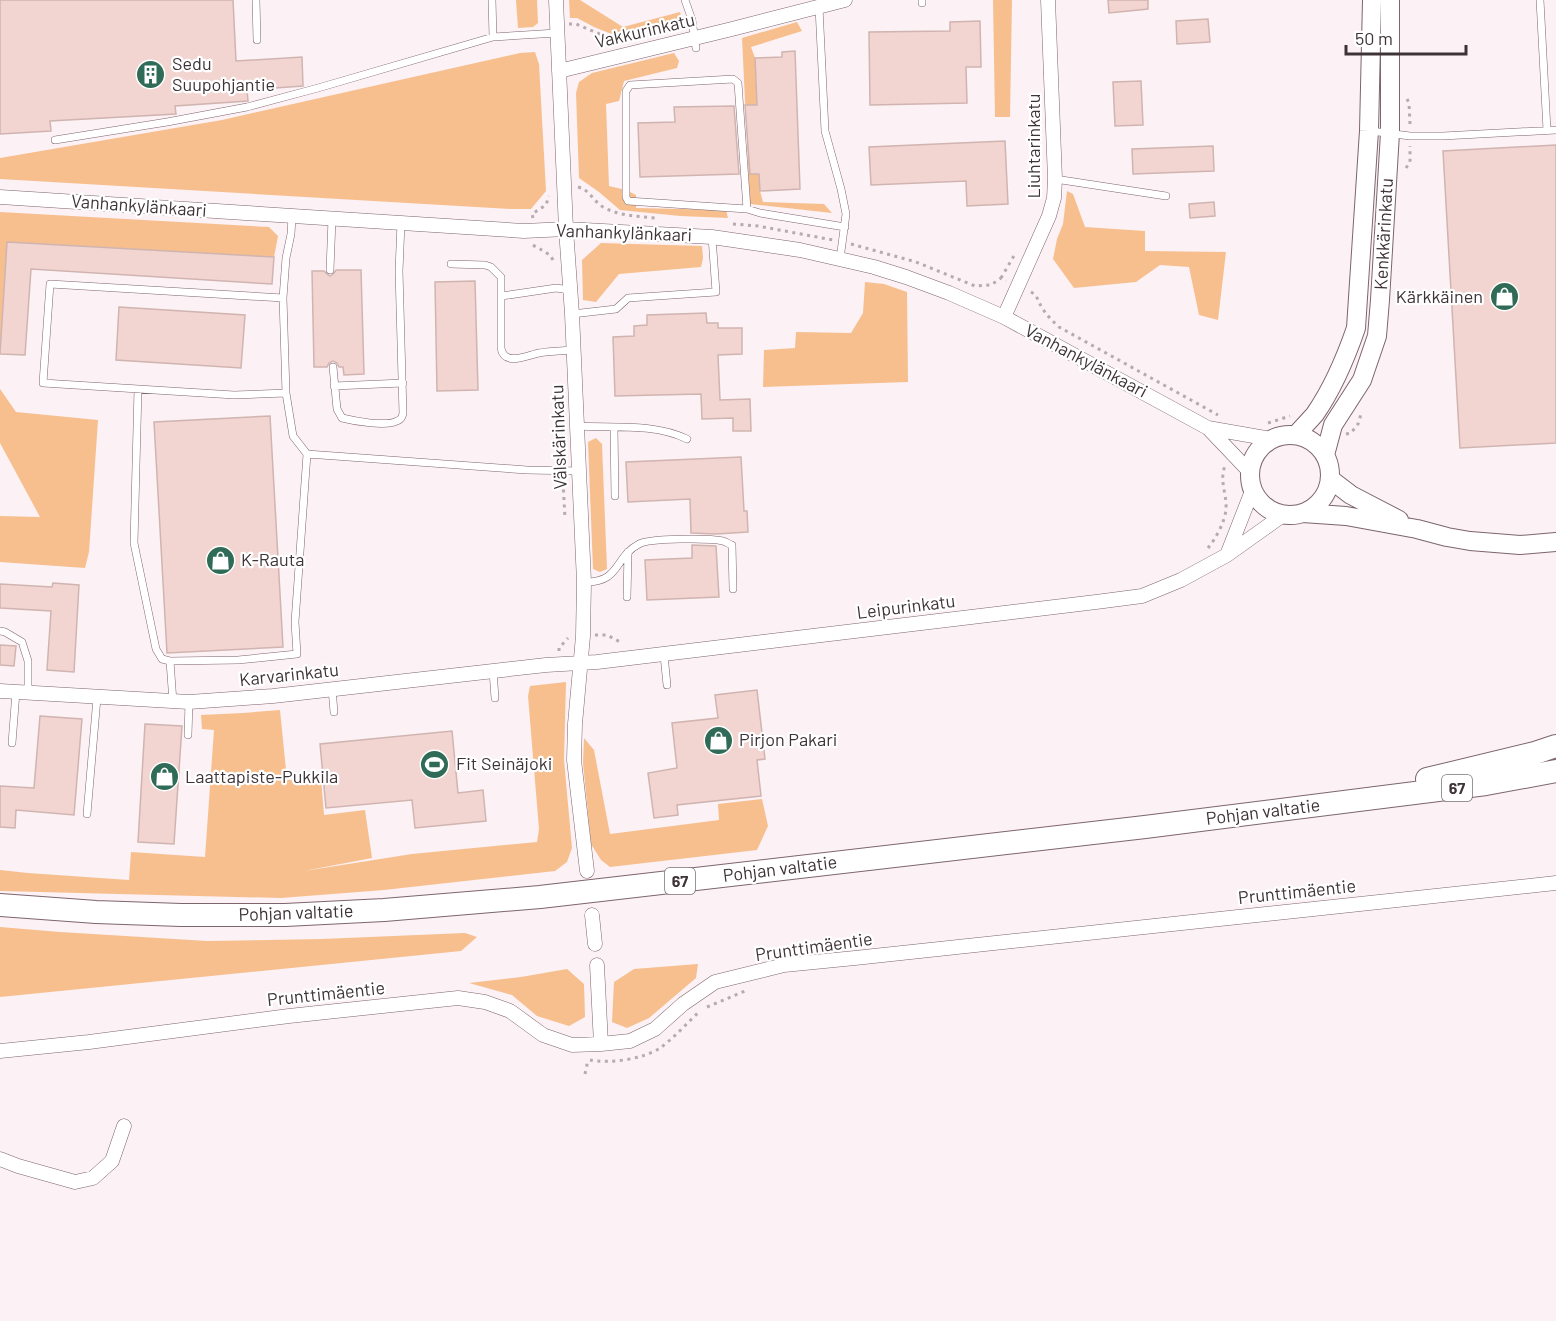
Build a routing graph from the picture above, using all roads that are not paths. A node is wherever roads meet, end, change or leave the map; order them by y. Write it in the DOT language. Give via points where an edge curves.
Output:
graph roads {
  1 [pos="256,0"];
  2 [pos="492,0"];
  3 [pos="556,0"];
  4 [pos="685,0"];
  5 [pos="845,0"];
  6 [pos="1048,0"];
  7 [pos="1372,0"];
  8 [pos="1390,0"];
  9 [pos="1540,0"];
  10 [pos="819,8"];
  11 [pos="557,29"];
  12 [pos="493,37"];
  13 [pos="257,40"];
  14 [pos="696,43"];
  15 [pos="559,70"];
  16 [pos="1547,130"];
  17 [pos="1556,130"];
  18 [pos="1369,131"];
  19 [pos="1390,134"];
  20 [pos="55,141"];
  21 [pos="1055,179"];
  22 [pos="1166,196"];
  23 [pos="0,197"];
  24 [pos="747,209"];
  25 [pos="292,216"];
  26 [pos="332,219"];
  27 [pos="401,223"];
  28 [pos="845,227"];
  29 [pos="566,229"];
  30 [pos="712,237"];
  31 [pos="840,259"];
  32 [pos="451,264"];
  33 [pos="330,270"];
  34 [pos="570,290"];
  35 [pos="502,296"];
  36 [pos="283,298"];
  37 [pos="572,314"];
  38 [pos="1004,317"];
  39 [pos="574,350"];
  40 [pos="333,367"];
  41 [pos="403,383"];
  42 [pos="334,386"];
  43 [pos="138,389"];
  44 [pos="286,393"];
  45 [pos="577,426"];
  46 [pos="614,428"];
  47 [pos="1208,428"];
  48 [pos="1296,435"];
  49 [pos="687,439"];
  50 [pos="1271,439"];
  51 [pos="307,454"];
  52 [pos="1325,456"];
  53 [pos="579,471"];
  54 [pos="1249,471"];
  55 [pos="1330,479"];
  56 [pos="1252,491"];
  57 [pos="615,496"];
  58 [pos="1304,513"];
  59 [pos="1283,515"];
  60 [pos="1417,529"];
  61 [pos="1556,542"];
  62 [pos="628,552"];
  63 [pos="1227,555"];
  64 [pos="584,582"];
  65 [pos="734,589"];
  66 [pos="627,597"];
  67 [pos="0,631"];
  68 [pos="664,654"];
  69 [pos="170,661"];
  70 [pos="581,663"];
  71 [pos="493,671"];
  72 [pos="667,685"];
  73 [pos="332,689"];
  74 [pos="0,691"];
  75 [pos="22,692"];
  76 [pos="97,698"];
  77 [pos="495,698"];
  78 [pos="173,702"];
  79 [pos="189,702"];
  80 [pos="334,712"];
  81 [pos="188,735"];
  82 [pos="12,743"];
  83 [pos="1556,746"];
  84 [pos="1556,771"];
  85 [pos="1556,787"];
  86 [pos="1367,799"];
  87 [pos="87,814"];
  88 [pos="587,871"];
  89 [pos="1556,883"];
  90 [pos="0,905"];
  91 [pos="592,915"];
  92 [pos="595,944"];
  93 [pos="597,965"];
  94 [pos="595,1044"];
  95 [pos="0,1051"];
  96 [pos="124,1126"];
  97 [pos="0,1159"];
  1 -- 13 [label="lane"];
  2 -- 12 [label="lane"];
  3 -- 11 [label="street, Välskärinkatu"];
  4 -- 14 [label="lane"];
  5 -- 10 [label="street, Vakkurinkatu"];
  6 -- 21 [label="street, Liuhtarinkatu"];
  7 -- 18 [label="street, Kenkkärinkatu"];
  8 -- 19 [label="street, Kenkkärinkatu"];
  9 -- 16 [label="lane"];
  10 -- 14 [label="street, Vakkurinkatu"];
  10 -- 28 [label="lane" via="825,131 841,189"];
  11 -- 12 [label="lane"];
  11 -- 15 [label="street, Välskärinkatu"];
  12 -- 20 [label="lane" via="247,107"];
  14 -- 15 [label="street, Vakkurinkatu"];
  15 -- 29 [label="street, Välskärinkatu"];
  16 -- 17 [label="lane"];
  16 -- 19 [label="lane" via="1443,136"];
  18 -- 19 [label="lane"];
  18 -- 48 [label="street, Kenkkärinkatu" via="1356,328 1333,383 1315,414"];
  19 -- 52 [label="street, Kenkkärinkatu" via="1377,336 1362,380 1333,425"];
  21 -- 22 [label="lane"];
  21 -- 38 [label="street, Liuhtarinkatu" via="1049,216"];
  23 -- 25 [label="street, Vanhankylänkaari"];
  24 -- 24 [label="lane" via="738,83 733,79 630,85 626,91 628,201"];
  24 -- 28 [label="lane"];
  25 -- 26 [label="street, Vanhankylänkaari"];
  25 -- 36 [label="lane"];
  26 -- 27 [label="street, Vanhankylänkaari"];
  26 -- 33 [label="lane"];
  27 -- 29 [label="street, Vanhankylänkaari" via="533,231"];
  27 -- 41 [label="lane"];
  28 -- 31 [label="lane"];
  29 -- 30 [label="street, Vanhankylänkaari"];
  29 -- 34 [label="street, Välskärinkatu"];
  30 -- 31 [label="street, Vanhankylänkaari"];
  30 -- 37 [label="lane" via="716,292 628,298 616,309"];
  31 -- 38 [label="street, Vanhankylänkaari" via="906,277"];
  32 -- 35 [label="lane" via="491,267 501,277"];
  34 -- 35 [label="lane" via="556,288"];
  34 -- 37 [label="street, Välskärinkatu"];
  35 -- 39 [label="lane" via="501,348 506,357"];
  36 -- 43 [label="lane" via="50,284 43,382"];
  36 -- 44 [label="lane"];
  37 -- 39 [label="street, Välskärinkatu"];
  38 -- 47 [label="street, Vanhankylänkaari"];
  39 -- 45 [label="street, Välskärinkatu"];
  40 -- 42 [label="lane"];
  41 -- 42 [label="lane"];
  41 -- 42 [label="lane" via="403,414 395,423 359,423 342,418 336,409"];
  43 -- 44 [label="lane" via="234,395"];
  43 -- 69 [label="lane" via="134,543 156,649"];
  44 -- 51 [label="lane" via="293,436"];
  45 -- 46 [label="lane"];
  45 -- 53 [label="street, Välskärinkatu"];
  46 -- 49 [label="lane" via="652,429"];
  46 -- 57 [label="lane"];
  47 -- 50 [label="street, Vanhankylänkaari"];
  47 -- 54 [label="street, Vanhankylänkaari"];
  48 -- 50 [label="street"];
  48 -- 52 [label="street" via="1307,438"];
  50 -- 54 [label="street" via="1260,447"];
  51 -- 53 [label="lane"];
  51 -- 69 [label="lane" via="295,622 297,654"];
  52 -- 55 [label="street"];
  53 -- 64 [label="street, Välskärinkatu"];
  54 -- 56 [label="street"];
  55 -- 58 [label="street" via="1322,500"];
  55 -- 60 [label="street" via="1351,495"];
  56 -- 59 [label="street" via="1270,510"];
  56 -- 63 [label="street"];
  58 -- 59 [label="street"];
  58 -- 60 [label="street"];
  59 -- 63 [label="street, Leipurinkatu"];
  60 -- 61 [label="street" via="1470,541 1520,545"];
  62 -- 64 [label="lane" via="606,579"];
  62 -- 65 [label="lane" via="640,543 669,539 723,541 732,545"];
  62 -- 66 [label="lane"];
  63 -- 68 [label="street, Leipurinkatu" via="1142,596"];
  64 -- 70 [label="street, Välskärinkatu"];
  67 -- 75 [label="lane" via="22,642 28,661"];
  68 -- 70 [label="street, Leipurinkatu"];
  68 -- 72 [label="lane"];
  69 -- 78 [label="lane"];
  70 -- 71 [label="street, Karvarinkatu"];
  70 -- 88 [label="street, Välskärinkatu" via="573,760"];
  71 -- 73 [label="street, Karvarinkatu"];
  71 -- 77 [label="lane"];
  73 -- 79 [label="street, Karvarinkatu"];
  73 -- 80 [label="lane"];
  74 -- 75 [label="street, Karvarinkatu"];
  75 -- 76 [label="street, Karvarinkatu"];
  75 -- 82 [label="lane"];
  76 -- 78 [label="street, Karvarinkatu"];
  76 -- 87 [label="lane"];
  78 -- 79 [label="street, Karvarinkatu"];
  79 -- 81 [label="lane"];
  83 -- 86 [label="main road" via="1400,786"];
  84 -- 86 [label="main road, Pohjan valtatie / 67"];
  85 -- 86 [label="main road"];
  86 -- 90 [label="main road, Pohjan valtatie / 67" via="540,897 384,910 181,915"];
  89 -- 94 [label="street, Prunttimäentie" via="784,965 715,982 655,1029 630,1041"];
  91 -- 92 [label="street"];
  93 -- 94 [label="street"];
  94 -- 95 [label="street, Prunttimäentie" via="572,1044 543,1035 510,1011 458,998"];
  96 -- 97 [label="street" via="112,1161 93,1178 75,1182"];
}
